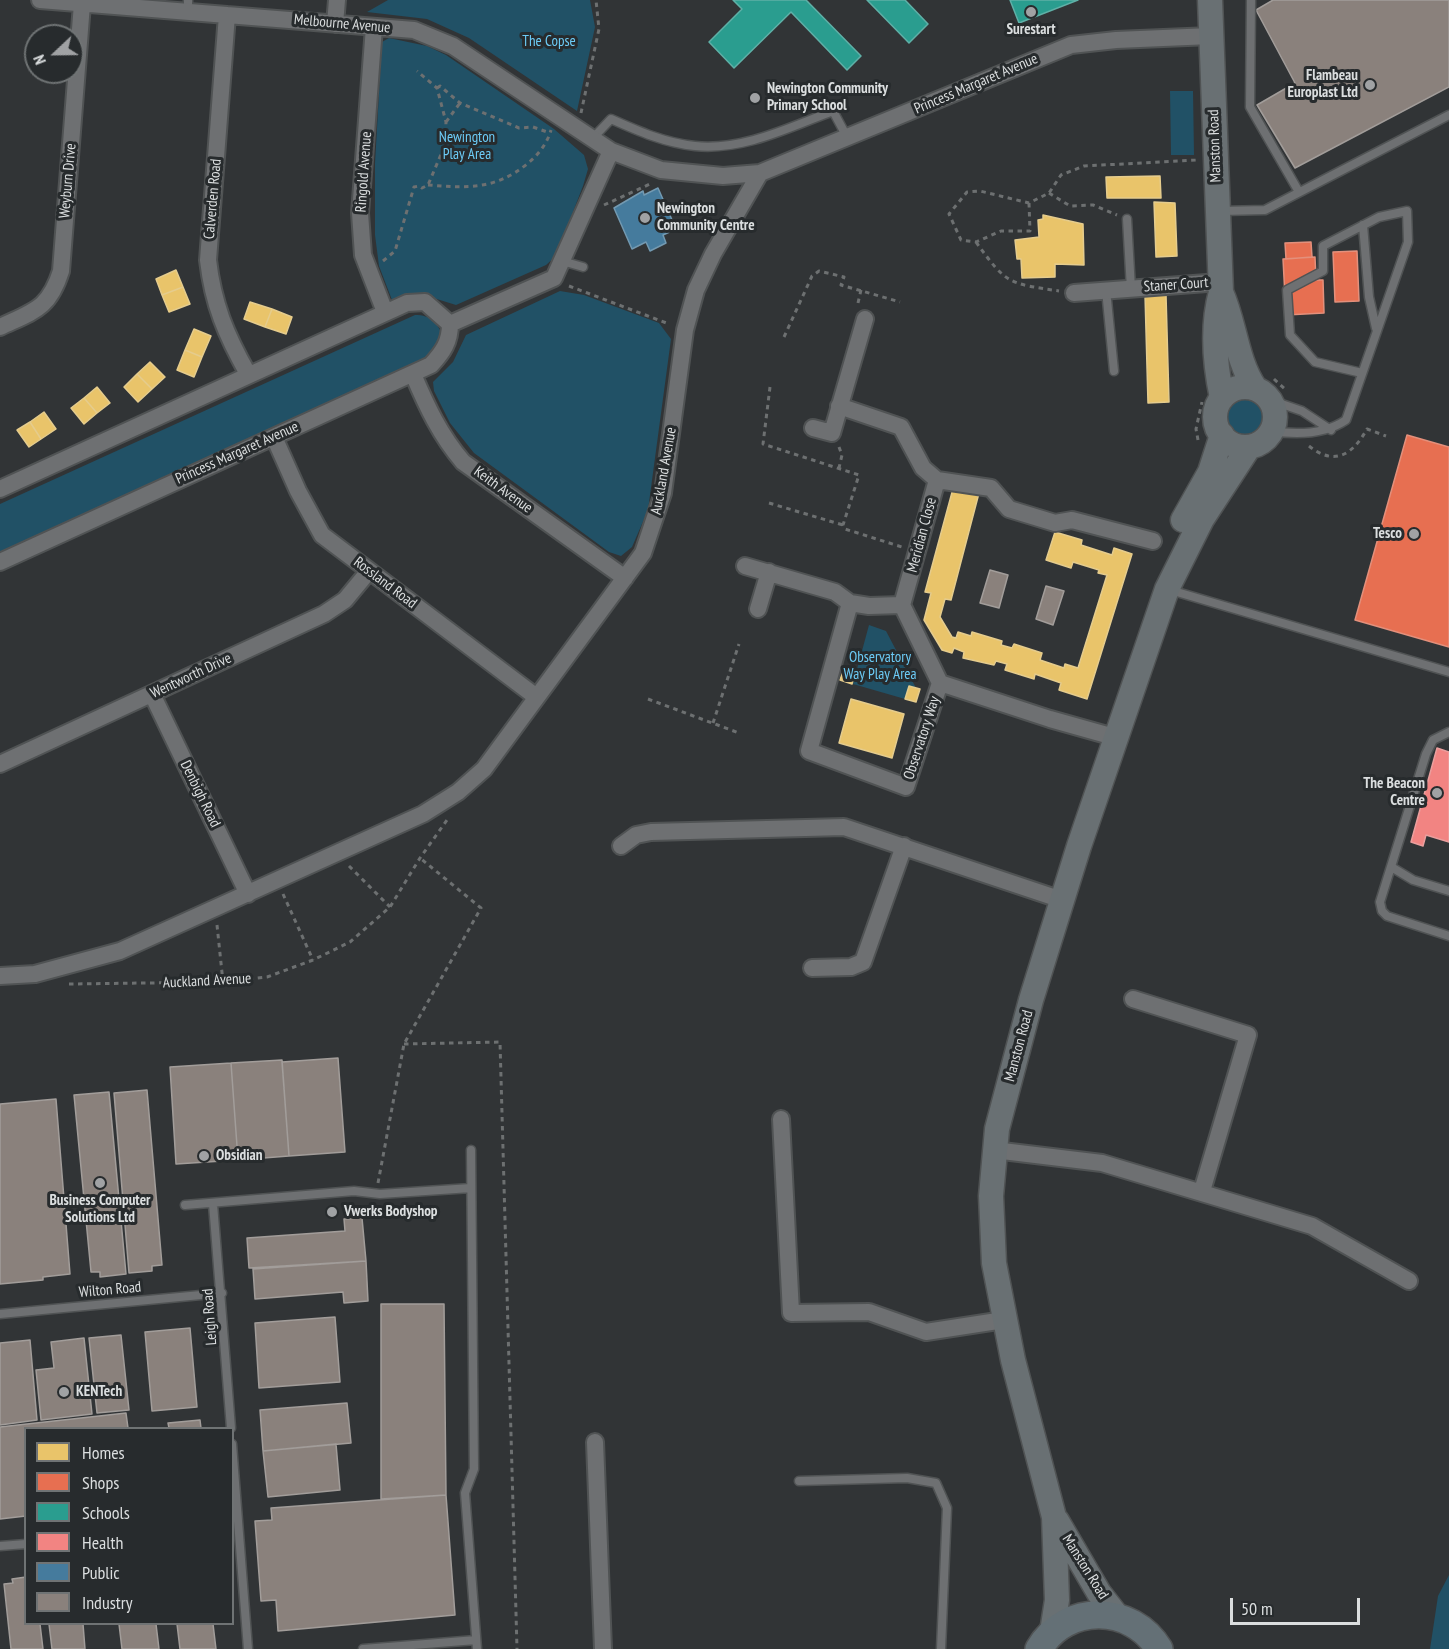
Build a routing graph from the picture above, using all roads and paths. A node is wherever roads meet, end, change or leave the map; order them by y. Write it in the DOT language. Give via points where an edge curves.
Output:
graph roads {
  1 [pos="40,0"];
  2 [pos="337,0"];
  3 [pos="596,0"];
  4 [pos="1210,0"];
  5 [pos="1251,0"];
  6 [pos="82,4"];
  7 [pos="188,6"];
  8 [pos="227,15"];
  9 [pos="335,24"];
  10 [pos="374,27"];
  11 [pos="1211,36"];
  12 [pos="417,71"];
  13 [pos="437,88"];
  14 [pos="460,103"];
  15 [pos="555,114"];
  16 [pos="1449,115"];
  17 [pos="446,123"];
  18 [pos="577,129"];
  19 [pos="550,133"];
  20 [pos="847,137"];
  21 [pos="592,139"];
  22 [pos="610,151"];
  23 [pos="1215,159"];
  24 [pos="675,172"];
  25 [pos="760,173"];
  26 [pos="428,185"];
  27 [pos="1299,192"];
  28 [pos="1049,193"];
  29 [pos="1029,203"];
  30 [pos="1218,212"];
  31 [pos="581,216"];
  32 [pos="1127,219"];
  33 [pos="1363,225"];
  34 [pos="976,242"];
  35 [pos="562,261"];
  36 [pos="367,266"];
  37 [pos="583,267"];
  38 [pos="554,278"];
  39 [pos="1221,287"];
  40 [pos="1131,289"];
  41 [pos="1106,291"];
  42 [pos="1074,293"];
  43 [pos="900,302"];
  44 [pos="385,312"];
  45 [pos="865,319"];
  46 [pos="450,324"];
  47 [pos="0,327"];
  48 [pos="1376,328"];
  49 [pos="685,330"];
  50 [pos="784,337"];
  51 [pos="1114,371"];
  52 [pos="1362,373"];
  53 [pos="248,374"];
  54 [pos="413,374"];
  55 [pos="770,387"];
  56 [pos="1264,387"];
  57 [pos="1222,398"];
  58 [pos="839,406"];
  59 [pos="1302,411"];
  60 [pos="813,428"];
  61 [pos="1331,430"];
  62 [pos="1283,433"];
  63 [pos="1222,435"];
  64 [pos="1386,436"];
  65 [pos="274,437"];
  66 [pos="1249,447"];
  67 [pos="937,480"];
  68 [pos="0,489"];
  69 [pos="769,503"];
  70 [pos="843,525"];
  71 [pos="1153,541"];
  72 [pos="918,552"];
  73 [pos="0,562"];
  74 [pos="745,566"];
  75 [pos="369,571"];
  76 [pos="769,572"];
  77 [pos="625,578"];
  78 [pos="1167,589"];
  79 [pos="850,603"];
  80 [pos="902,605"];
  81 [pos="758,609"];
  82 [pos="739,644"];
  83 [pos="1449,672"];
  84 [pos="940,683"];
  85 [pos="152,694"];
  86 [pos="535,696"];
  87 [pos="648,699"];
  88 [pos="712,723"];
  89 [pos="1449,732"];
  90 [pos="739,733"];
  91 [pos="1114,737"];
  92 [pos="0,764"];
  93 [pos="452,814"];
  94 [pos="621,846"];
  95 [pos="904,846"];
  96 [pos="337,853"];
  97 [pos="420,858"];
  98 [pos="1393,868"];
  99 [pos="277,881"];
  100 [pos="1449,891"];
  101 [pos="248,894"];
  102 [pos="1062,900"];
  103 [pos="390,907"];
  104 [pos="215,909"];
  105 [pos="1449,936"];
  106 [pos="313,960"];
  107 [pos="63,968"];
  108 [pos="812,968"];
  109 [pos="0,976"];
  110 [pos="223,982"];
  111 [pos="1133,999"];
  112 [pos="404,1044"];
  113 [pos="782,1119"];
  114 [pos="471,1150"];
  115 [pos="994,1150"];
  116 [pos="471,1188"];
  117 [pos="1202,1191"];
  118 [pos="376,1194"];
  119 [pos="213,1204"];
  120 [pos="185,1205"];
  121 [pos="1409,1281"];
  122 [pos="222,1293"];
  123 [pos="0,1314"];
  124 [pos="1004,1320"];
  125 [pos="231,1427"];
  126 [pos="595,1442"];
  127 [pos="799,1481"];
  128 [pos="234,1498"];
  129 [pos="1054,1517"];
  130 [pos="235,1525"];
  131 [pos="24,1544"];
  132 [pos="0,1546"];
  133 [pos="1117,1616"];
  134 [pos="1045,1641"];
  135 [pos="477,1644"];
  136 [pos="248,1649"];
  137 [pos="363,1649"];
  138 [pos="517,1649"];
  139 [pos="603,1649"];
  140 [pos="941,1649"];
  141 [pos="1159,1649"];
  1 -- 6 [label="street, Melbourne Avenue"];
  2 -- 9 [label="street"];
  3 -- 18 [label="path" via="599,29"];
  4 -- 11 [label="main road, Manston Road"];
  5 -- 27 [label="lane" via="1250,107"];
  6 -- 7 [label="street, Melbourne Avenue"];
  6 -- 47 [label="street, Weyburn Drive" via="61,271 54,292 43,307"];
  7 -- 8 [label="street, Melbourne Avenue"];
  8 -- 9 [label="street, Melbourne Avenue"];
  8 -- 53 [label="street, Calverden Road" via="208,260 212,295 227,337"];
  9 -- 10 [label="street, Melbourne Avenue"];
  10 -- 15 [label="street, Melbourne Avenue" via="414,30 435,37"];
  10 -- 36 [label="street, Ringold Avenue" via="360,213"];
  11 -- 20 [label="street, Princess Margaret Avenue" via="1071,45"];
  11 -- 23 [label="main road, Manston Road"];
  12 -- 13 [label="path"];
  13 -- 14 [label="path" via="440,86"];
  13 -- 17 [label="path"];
  14 -- 17 [label="path"];
  14 -- 19 [label="path" via="519,128 533,127"];
  15 -- 18 [label="street, Melbourne Avenue"];
  15 -- 19 [label="path"];
  16 -- 27 [label="lane"];
  17 -- 26 [label="path" via="445,146"];
  18 -- 21 [label="street, Melbourne Avenue"];
  19 -- 26 [label="path" via="534,158 496,183 473,188"];
  20 -- 21 [label="lane" via="833,111 779,133 741,142 696,146 659,139 611,118"];
  20 -- 25 [label="street, Princess Margaret Avenue"];
  21 -- 22 [label="street, Melbourne Avenue"];
  22 -- 24 [label="street, Princess Margaret Avenue"];
  22 -- 31 [label="street"];
  23 -- 28 [label="path" via="1084,166 1061,175"];
  23 -- 30 [label="main road, Manston Road"];
  24 -- 25 [label="street, Princess Margaret Avenue" via="723,176"];
  24 -- 31 [label="path"];
  25 -- 49 [label="street, Auckland Avenue" via="696,290"];
  26 -- 36 [label="path" via="414,187 395,251 381,262"];
  27 -- 30 [label="lane" via="1265,210"];
  28 -- 29 [label="path"];
  28 -- 32 [label="path" via="1070,206 1093,205"];
  29 -- 34 [label="path" via="1030,231 1001,231"];
  29 -- 34 [label="path" via="980,191 967,192 949,214 961,240"];
  30 -- 39 [label="main road, Manston Road"];
  31 -- 35 [label="street"];
  32 -- 40 [label="lane, Staner Court"];
  33 -- 48 [label="lane" via="1369,297"];
  33 -- 48 [label="lane" via="1378,217 1407,211 1408,242"];
  33 -- 52 [label="lane" via="1323,246 1323,271 1287,290 1290,335 1315,362"];
  34 -- 42 [label="path" via="996,270 1013,284"];
  35 -- 37 [label="lane"];
  35 -- 38 [label="street"];
  36 -- 44 [label="street, Ringold Avenue"];
  38 -- 46 [label="street"];
  38 -- 49 [label="path" via="574,290"];
  39 -- 40 [label="street, Staner Court"];
  39 -- 56 [label="main road, Manston Road" via="1248,377"];
  39 -- 57 [label="main road, Manston Road" via="1216,312"];
  40 -- 41 [label="street, Staner Court"];
  41 -- 42 [label="street, Staner Court"];
  41 -- 51 [label="lane"];
  43 -- 50 [label="path" via="841,285 844,277 819,271 812,276"];
  44 -- 46 [label="street" via="407,303 425,302"];
  44 -- 53 [label="street"];
  45 -- 58 [label="street"];
  46 -- 54 [label="street, Princess Margaret Avenue" via="444,351 431,365"];
  48 -- 52 [label="lane"];
  49 -- 77 [label="street, Auckland Avenue" via="663,494 646,545"];
  52 -- 61 [label="lane" via="1346,420"];
  53 -- 68 [label="street"];
  54 -- 65 [label="street, Princess Margaret Avenue"];
  54 -- 77 [label="street, Keith Avenue" via="443,439 464,462"];
  55 -- 70 [label="path" via="763,444 859,475"];
  56 -- 57 [label="main road" via="1237,388"];
  56 -- 59 [label="lane"];
  56 -- 59 [label="path" via="1286,390 1306,402"];
  56 -- 62 [label="main road, Manston Road"];
  57 -- 63 [label="main road, Manston Road" via="1216,416"];
  58 -- 60 [label="street" via="831,433"];
  58 -- 67 [label="street" via="901,427 923,468"];
  59 -- 61 [label="lane"];
  61 -- 62 [label="lane"];
  62 -- 64 [label="path" via="1294,442 1303,441 1326,455 1342,456 1358,446 1367,429"];
  62 -- 66 [label="main road, Manston Road"];
  63 -- 66 [label="main road" via="1237,445"];
  63 -- 78 [label="main road, Manston Road" via="1210,472 1170,547"];
  65 -- 73 [label="street, Princess Margaret Avenue"];
  65 -- 75 [label="street, Rossland Road" via="322,535"];
  66 -- 78 [label="main road, Manston Road" via="1202,519"];
  67 -- 71 [label="street, Meridian Close" via="991,488 1009,509 1050,522 1072,520"];
  67 -- 72 [label="street, Meridian Close"];
  69 -- 70 [label="path"];
  70 -- 72 [label="path"];
  72 -- 80 [label="street, Meridian Close"];
  74 -- 76 [label="street"];
  75 -- 85 [label="street, Wentworth Drive" via="345,600 324,614"];
  75 -- 86 [label="street, Rossland Road"];
  76 -- 79 [label="street" via="835,592"];
  76 -- 81 [label="street"];
  77 -- 86 [label="street, Auckland Avenue"];
  78 -- 83 [label="lane"];
  78 -- 91 [label="main road, Manston Road"];
  79 -- 80 [label="street"];
  79 -- 84 [label="street, Observatory Way" via="809,751 906,787"];
  80 -- 84 [label="street"];
  82 -- 88 [label="path"];
  84 -- 91 [label="street"];
  85 -- 92 [label="street, Wentworth Drive"];
  85 -- 101 [label="street, Denbigh Road"];
  86 -- 96 [label="street, Auckland Avenue" via="484,769 458,792 423,814"];
  87 -- 88 [label="path"];
  88 -- 90 [label="path"];
  89 -- 98 [label="lane" via="1433,740 1426,754"];
  91 -- 102 [label="main road, Manston Road"];
  93 -- 97 [label="path, Auckland Avenue"];
  94 -- 95 [label="street" via="636,835 651,832 844,827"];
  95 -- 102 [label="street"];
  95 -- 108 [label="street" via="863,962 851,967"];
  96 -- 99 [label="street, Auckland Avenue"];
  96 -- 103 [label="path"];
  97 -- 103 [label="path, Auckland Avenue"];
  97 -- 112 [label="path" via="481,908"];
  98 -- 100 [label="lane" via="1413,880"];
  98 -- 105 [label="lane" via="1380,902 1382,911"];
  99 -- 101 [label="street, Auckland Avenue"];
  99 -- 106 [label="path"];
  101 -- 104 [label="street, Auckland Avenue"];
  102 -- 115 [label="main road, Manston Road" via="1031,1000"];
  103 -- 106 [label="path, Auckland Avenue" via="350,942"];
  104 -- 107 [label="street, Auckland Avenue" via="120,951"];
  104 -- 110 [label="path"];
  106 -- 110 [label="path, Auckland Avenue" via="267,977"];
  107 -- 109 [label="street, Auckland Avenue"];
  107 -- 110 [label="path, Auckland Avenue" via="69,984"];
  111 -- 117 [label="street" via="1248,1035"];
  112 -- 118 [label="path"];
  112 -- 138 [label="path" via="500,1042"];
  113 -- 124 [label="street" via="791,1313 869,1312 926,1332"];
  114 -- 116 [label="lane"];
  115 -- 117 [label="street" via="1102,1163"];
  115 -- 124 [label="main road, Manston Road" via="992,1230"];
  116 -- 118 [label="lane"];
  116 -- 135 [label="lane" via="474,1469 465,1493"];
  117 -- 121 [label="street" via="1312,1226"];
  118 -- 119 [label="lane" via="354,1191"];
  119 -- 120 [label="lane"];
  119 -- 122 [label="lane, Leigh Road"];
  122 -- 123 [label="lane, Wilton Road"];
  122 -- 125 [label="lane, Leigh Road"];
  124 -- 129 [label="main road, Manston Road"];
  126 -- 139 [label="street"];
  127 -- 140 [label="lane" via="907,1478 936,1483 947,1508"];
  128 -- 130 [label="lane"];
  129 -- 133 [label="main road, Manston Road"];
  129 -- 134 [label="main road, Manston Road" via="1057,1600"];
  130 -- 136 [label="lane"];
  131 -- 132 [label="lane"];
  133 -- 134 [label="main road" via="1089,1614 1076,1618"];
  133 -- 141 [label="main road" via="1140,1628"];
  135 -- 137 [label="lane"];
}
